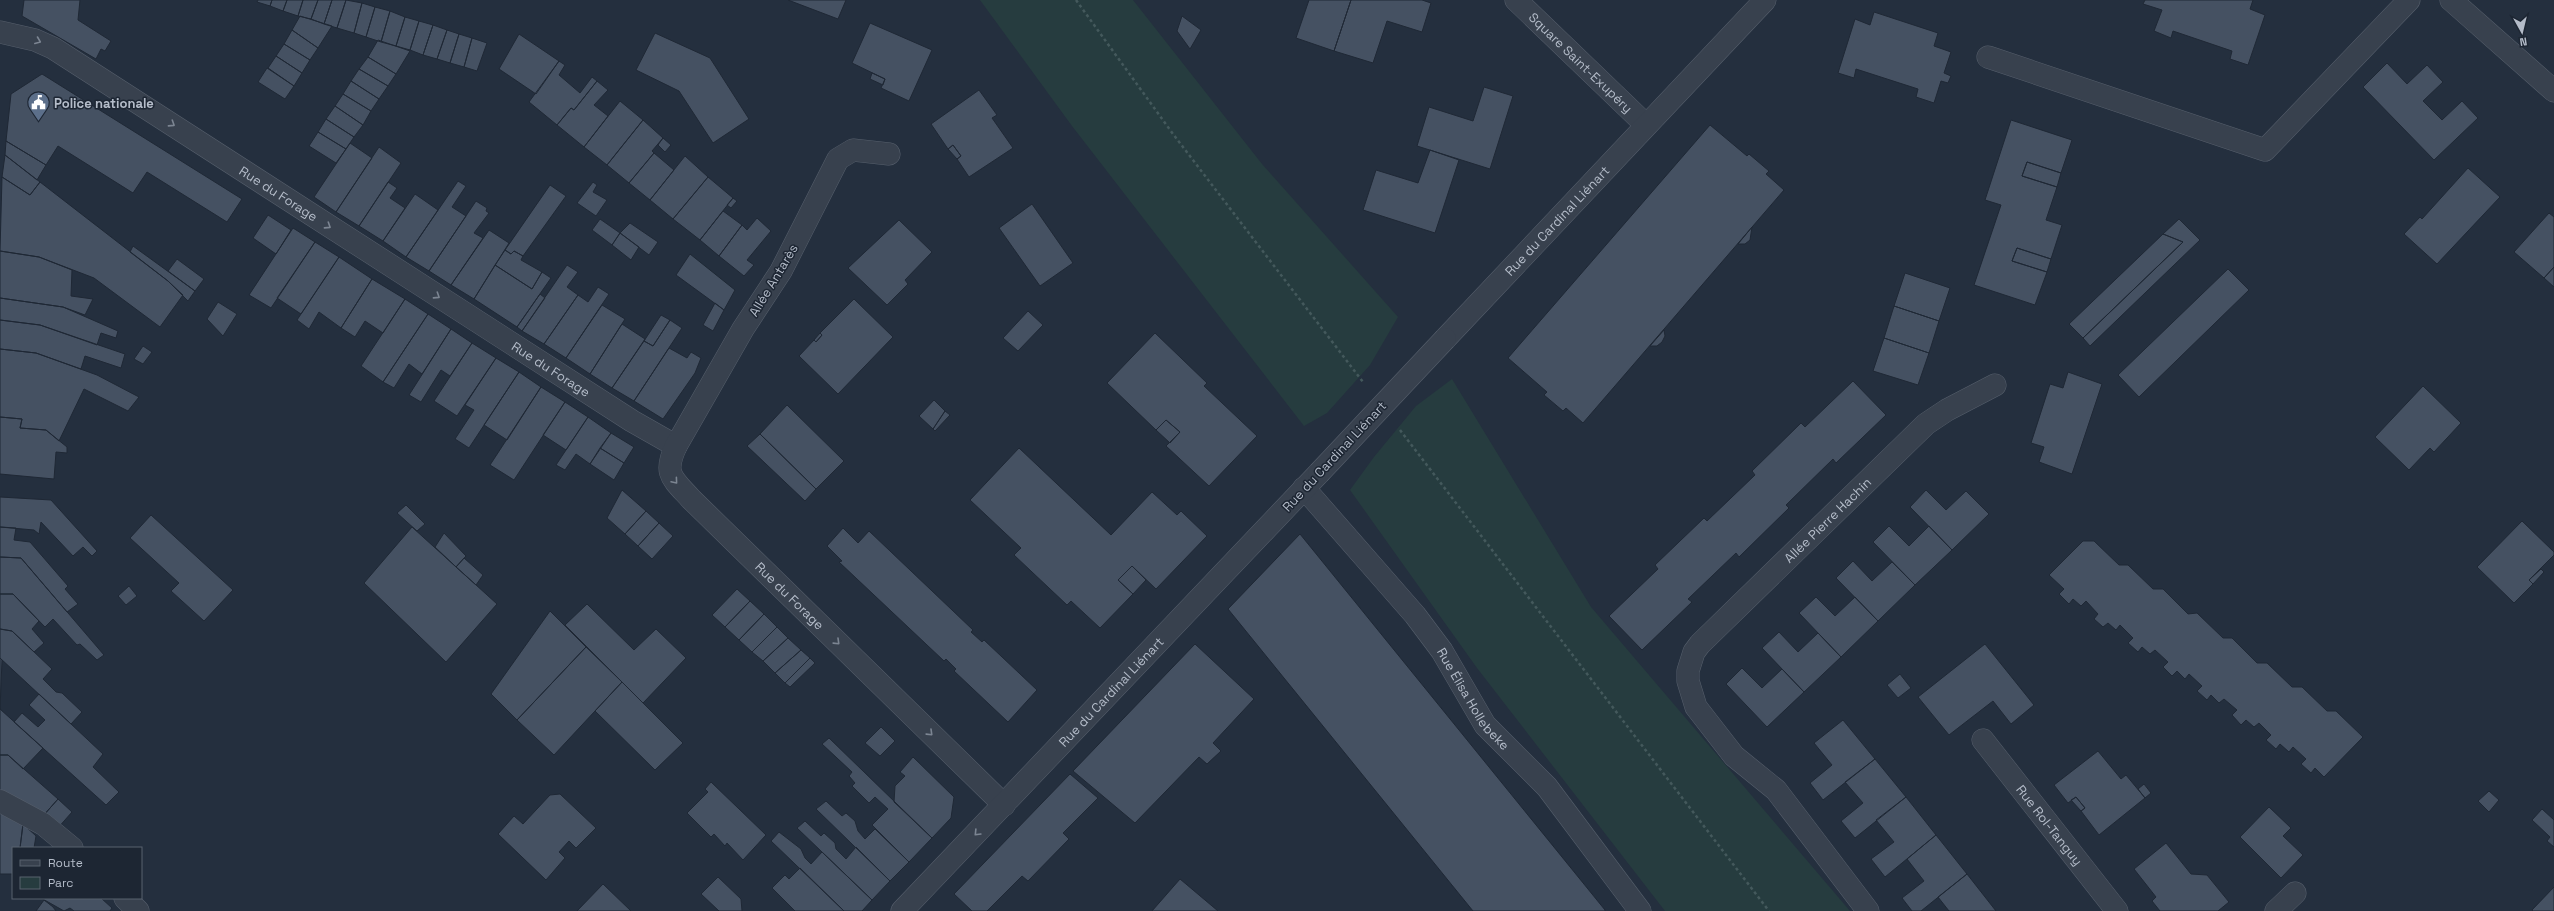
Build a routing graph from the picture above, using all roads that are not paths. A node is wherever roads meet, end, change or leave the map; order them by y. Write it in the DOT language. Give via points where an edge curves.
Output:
graph roads {
  1 [pos="1516,0"];
  2 [pos="1764,0"];
  3 [pos="2409,0"];
  4 [pos="2451,0"];
  5 [pos="0,32"];
  6 [pos="1988,57"];
  7 [pos="2554,91"];
  8 [pos="1646,125"];
  9 [pos="889,154"];
  10 [pos="1995,384"];
  11 [pos="676,446"];
  12 [pos="1304,488"];
  13 [pos="1983,740"];
  14 [pos="0,801"];
  15 [pos="1004,805"];
  16 [pos="71,847"];
  17 [pos="2295,892"];
  18 [pos="126,899"];
  19 [pos="138,911"];
  20 [pos="902,911"];
  21 [pos="1640,911"];
  22 [pos="1868,911"];
  23 [pos="2117,911"];
  24 [pos="2276,911"];
  1 -- 8 [label="street, Square Saint-Exupéry"];
  2 -- 8 [label="street, Rue du Cardinal Liénart"];
  3 -- 6 [label="street" via="2266,150"];
  4 -- 7 [label="street"];
  5 -- 11 [label="street, Rue du Forage, one-way" via="35,40 53,48 632,421"];
  8 -- 12 [label="street, Rue du Cardinal Liénart, bridge"];
  9 -- 11 [label="street, Allée Antarès" via="853,150 838,159 781,271 743,329"];
  10 -- 22 [label="street, Allée Pierre Hachin" via="1926,424 1700,644 1690,662 1688,681 1696,707 1734,756 1776,790"];
  11 -- 15 [label="street, Rue du Forage, one-way" via="668,469 674,481"];
  12 -- 15 [label="street, Rue du Cardinal Liénart"];
  12 -- 21 [label="street, Rue Élisa Hollebeke" via="1415,615 1442,651 1485,725 1547,787"];
  13 -- 23 [label="street, Rue Rol-Tanguy"];
  14 -- 16 [label="street" via="43,824"];
  15 -- 20 [label="street, Rue du Cardinal Liénart, one-way"];
  17 -- 24 [label="street"];
  18 -- 19 [label="street"];
}
